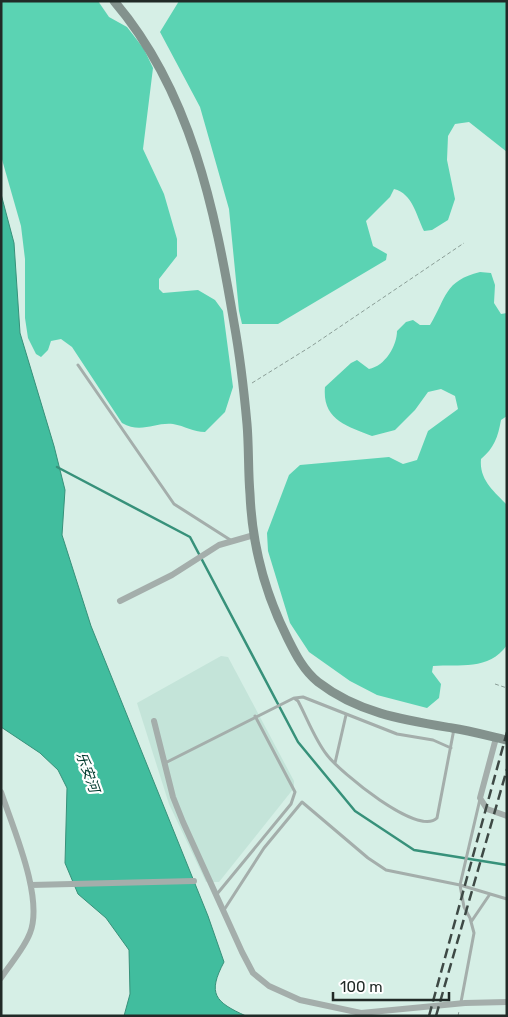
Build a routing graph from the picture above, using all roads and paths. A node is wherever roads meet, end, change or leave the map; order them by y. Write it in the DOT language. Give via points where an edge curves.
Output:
graph roads {
  1 [pos="114,1"];
  2 [pos="464,243"];
  3 [pos="78,365"];
  4 [pos="243,389"];
  5 [pos="254,535"];
  6 [pos="232,542"];
  7 [pos="120,601"];
  8 [pos="494,684"];
  9 [pos="507,688"];
  10 [pos="294,698"];
  11 [pos="346,715"];
  12 [pos="255,716"];
  13 [pos="154,721"];
  14 [pos="454,728"];
  15 [pos="496,738"];
  16 [pos="507,740"];
  17 [pos="450,748"];
  18 [pos="165,763"];
  19 [pos="335,764"];
  20 [pos="1,792"];
  21 [pos="480,798"];
  22 [pos="507,816"];
  23 [pos="194,881"];
  24 [pos="31,885"];
  25 [pos="460,886"];
  26 [pos="217,894"];
  27 [pos="490,894"];
  28 [pos="507,899"];
  29 [pos="224,910"];
  30 [pos="471,922"];
  31 [pos="1,978"];
  32 [pos="507,1002"];
  33 [pos="461,1003"];
  1 -- 4 [label="street" via="136,27 171,89 196,152 213,215 235,324"];
  2 -- 4 [label="path"];
  3 -- 6 [label="lane" via="174,504"];
  4 -- 5 [label="street"];
  5 -- 6 [label="street"];
  5 -- 14 [label="street" via="276,615 302,666 316,680 359,707 405,720"];
  6 -- 7 [label="street" via="219,545"];
  8 -- 9 [label="path"];
  10 -- 11 [label="lane" via="303,697"];
  10 -- 12 [label="lane"];
  10 -- 19 [label="lane" via="325,753"];
  11 -- 17 [label="lane" via="397,734 433,740"];
  11 -- 19 [label="lane"];
  12 -- 18 [label="lane"];
  12 -- 26 [label="lane" via="295,796"];
  13 -- 18 [label="street"];
  14 -- 15 [label="street"];
  14 -- 17 [label="lane"];
  15 -- 16 [label="street"];
  15 -- 21 [label="street"];
  17 -- 19 [label="lane" via="434,821 404,816"];
  18 -- 26 [label="street" via="173,797"];
  20 -- 24 [label="street"];
  21 -- 22 [label="street" via="487,809"];
  21 -- 25 [label="lane"];
  23 -- 24 [label="street"];
  24 -- 31 [label="street" via="33,910 30,932"];
  25 -- 27 [label="lane"];
  25 -- 29 [label="lane" via="386,870 302,802 264,848"];
  25 -- 30 [label="lane"];
  26 -- 29 [label="street"];
  27 -- 28 [label="lane"];
  27 -- 30 [label="lane"];
  29 -- 33 [label="street" via="253,973 269,986 300,1000 361,1012"];
  30 -- 33 [label="lane" via="474,938"];
  32 -- 33 [label="street"];
}
